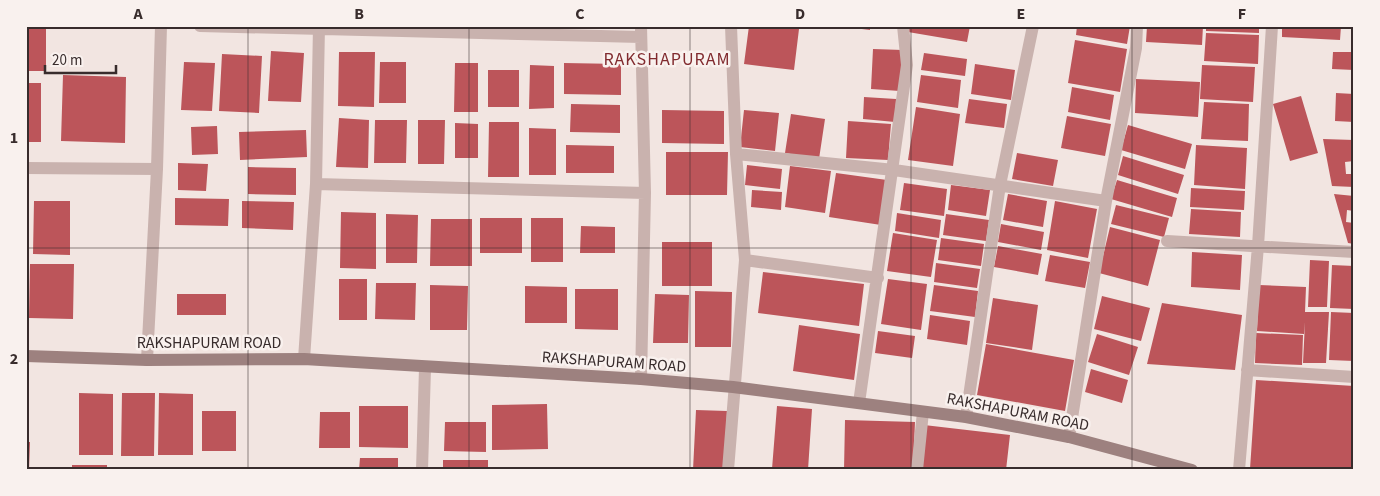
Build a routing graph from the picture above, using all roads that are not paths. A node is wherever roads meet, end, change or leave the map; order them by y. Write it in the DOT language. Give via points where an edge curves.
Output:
graph roads {
  1 [pos="161,26"];
  2 [pos="200,26"];
  3 [pos="731,26"];
  4 [pos="904,26"];
  5 [pos="1032,26"];
  6 [pos="1137,26"];
  7 [pos="1272,26"];
  8 [pos="319,28"];
  9 [pos="641,32"];
  10 [pos="736,154"];
  11 [pos="26,168"];
  12 [pos="157,169"];
  13 [pos="894,170"];
  14 [pos="316,184"];
  15 [pos="1000,185"];
  16 [pos="644,193"];
  17 [pos="1106,201"];
  18 [pos="1167,241"];
  19 [pos="1258,246"];
  20 [pos="1354,252"];
  21 [pos="745,260"];
  22 [pos="878,278"];
  23 [pos="26,356"];
  24 [pos="304,359"];
  25 [pos="147,360"];
  26 [pos="425,368"];
  27 [pos="1247,370"];
  28 [pos="1354,377"];
  29 [pos="641,379"];
  30 [pos="733,387"];
  31 [pos="860,403"];
  32 [pos="923,412"];
  33 [pos="966,417"];
  34 [pos="1068,436"];
  35 [pos="422,470"];
  36 [pos="728,470"];
  37 [pos="917,470"];
  38 [pos="1192,470"];
  39 [pos="1239,470"];
  1 -- 12 [label="street"];
  2 -- 8 [label="street"];
  3 -- 10 [label="street"];
  4 -- 13 [label="street" via="907,65"];
  5 -- 15 [label="street"];
  6 -- 17 [label="street" via="1136,48"];
  7 -- 19 [label="street"];
  8 -- 9 [label="street"];
  8 -- 14 [label="street"];
  9 -- 16 [label="street"];
  10 -- 13 [label="street"];
  10 -- 21 [label="street"];
  11 -- 12 [label="street"];
  12 -- 25 [label="street"];
  13 -- 15 [label="street"];
  13 -- 22 [label="street"];
  14 -- 16 [label="street"];
  14 -- 24 [label="street"];
  15 -- 17 [label="street"];
  15 -- 33 [label="street"];
  16 -- 29 [label="street"];
  17 -- 34 [label="street"];
  18 -- 19 [label="street"];
  19 -- 20 [label="street"];
  19 -- 27 [label="street"];
  21 -- 22 [label="street"];
  21 -- 30 [label="street"];
  22 -- 31 [label="street"];
  23 -- 25 [label="street, RAKSHAPURAM ROAD"];
  24 -- 25 [label="street, RAKSHAPURAM ROAD"];
  24 -- 26 [label="street, RAKSHAPURAM ROAD"];
  26 -- 29 [label="street, RAKSHAPURAM ROAD"];
  26 -- 35 [label="street"];
  27 -- 28 [label="street"];
  27 -- 39 [label="street"];
  29 -- 30 [label="street, RAKSHAPURAM ROAD"];
  30 -- 31 [label="street, RAKSHAPURAM ROAD"];
  30 -- 36 [label="street"];
  31 -- 32 [label="street, RAKSHAPURAM ROAD"];
  32 -- 33 [label="street, RAKSHAPURAM ROAD"];
  32 -- 37 [label="street"];
  33 -- 34 [label="street, RAKSHAPURAM ROAD"];
  34 -- 38 [label="street, RAKSHAPURAM ROAD"];
}
